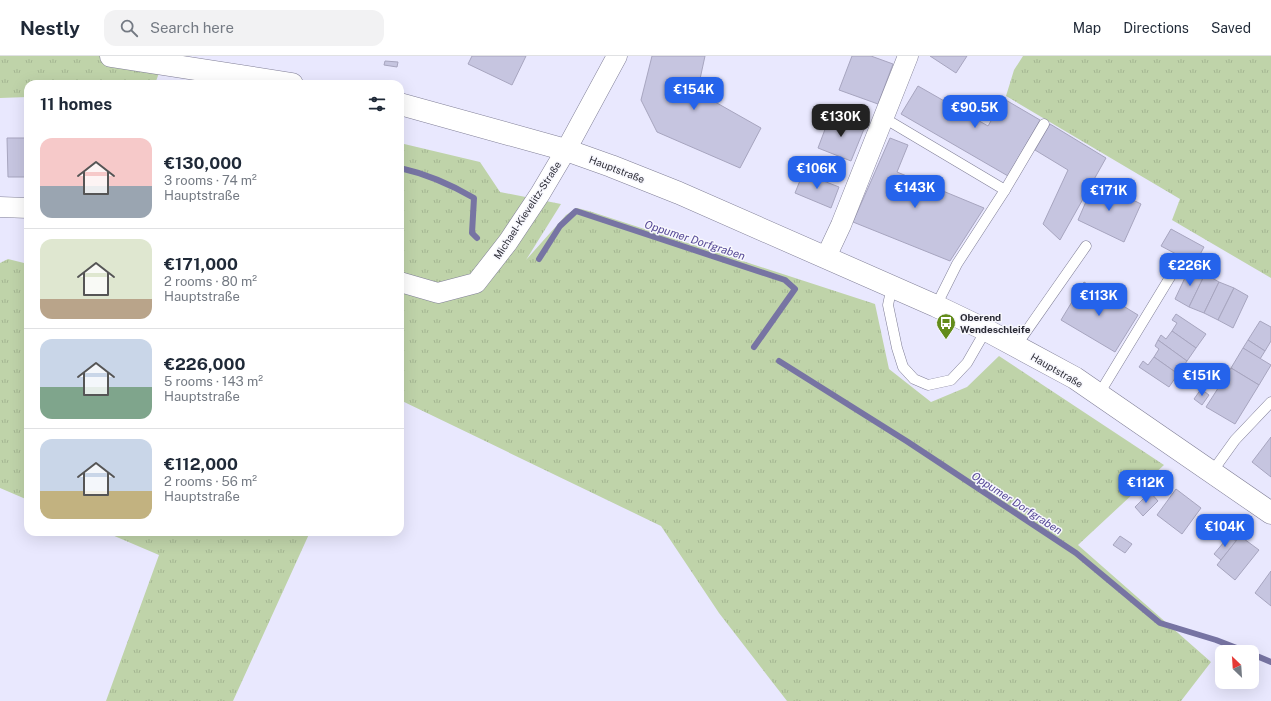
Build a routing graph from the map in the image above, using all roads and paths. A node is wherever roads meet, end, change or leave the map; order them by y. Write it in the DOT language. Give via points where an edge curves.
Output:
graph roads {
  1 [pos="111,56"];
  2 [pos="617,56"];
  3 [pos="908,56"];
  4 [pos="184,61"];
  5 [pos="273,80"];
  6 [pos="404,105"];
  7 [pos="884,118"];
  8 [pos="1044,124"];
  9 [pos="566,150"];
  10 [pos="1005,190"];
  11 [pos="0,207"];
  12 [pos="24,208"];
  13 [pos="1086,246"];
  14 [pos="826,257"];
  15 [pos="1175,269"];
  16 [pos="404,283"];
  17 [pos="892,286"];
  18 [pos="936,306"];
  19 [pos="986,330"];
  20 [pos="1016,346"];
  21 [pos="1099,394"];
  22 [pos="1271,402"];
  23 [pos="1212,472"];
  24 [pos="1271,513"];
  1 -- 4 [label="main road"];
  2 -- 9 [label="street, Michael-Kievelitz-Straße"];
  3 -- 7 [label="street"];
  4 -- 5 [label="main road"];
  6 -- 9 [label="main road, Hauptstraße"];
  7 -- 10 [label="lane"];
  7 -- 14 [label="street"];
  8 -- 10 [label="lane"];
  9 -- 14 [label="main road, Hauptstraße" via="679,193"];
  9 -- 16 [label="street, Michael-Kievelitz-Straße" via="508,242 476,283 438,293"];
  10 -- 18 [label="lane" via="957,264"];
  11 -- 12 [label="street"];
  13 -- 20 [label="lane"];
  14 -- 17 [label="main road, Hauptstraße"];
  15 -- 21 [label="lane"];
  17 -- 18 [label="main road, Hauptstraße"];
  17 -- 19 [label="lane" via="888,305 897,348 903,367 914,379 928,385 951,380 967,363"];
  18 -- 19 [label="main road, Hauptstraße"];
  19 -- 20 [label="main road, Hauptstraße"];
  20 -- 21 [label="main road, Hauptstraße"];
  21 -- 23 [label="main road, Hauptstraße"];
  22 -- 23 [label="lane" via="1235,440"];
  23 -- 24 [label="main road, Hauptstraße"];
}
